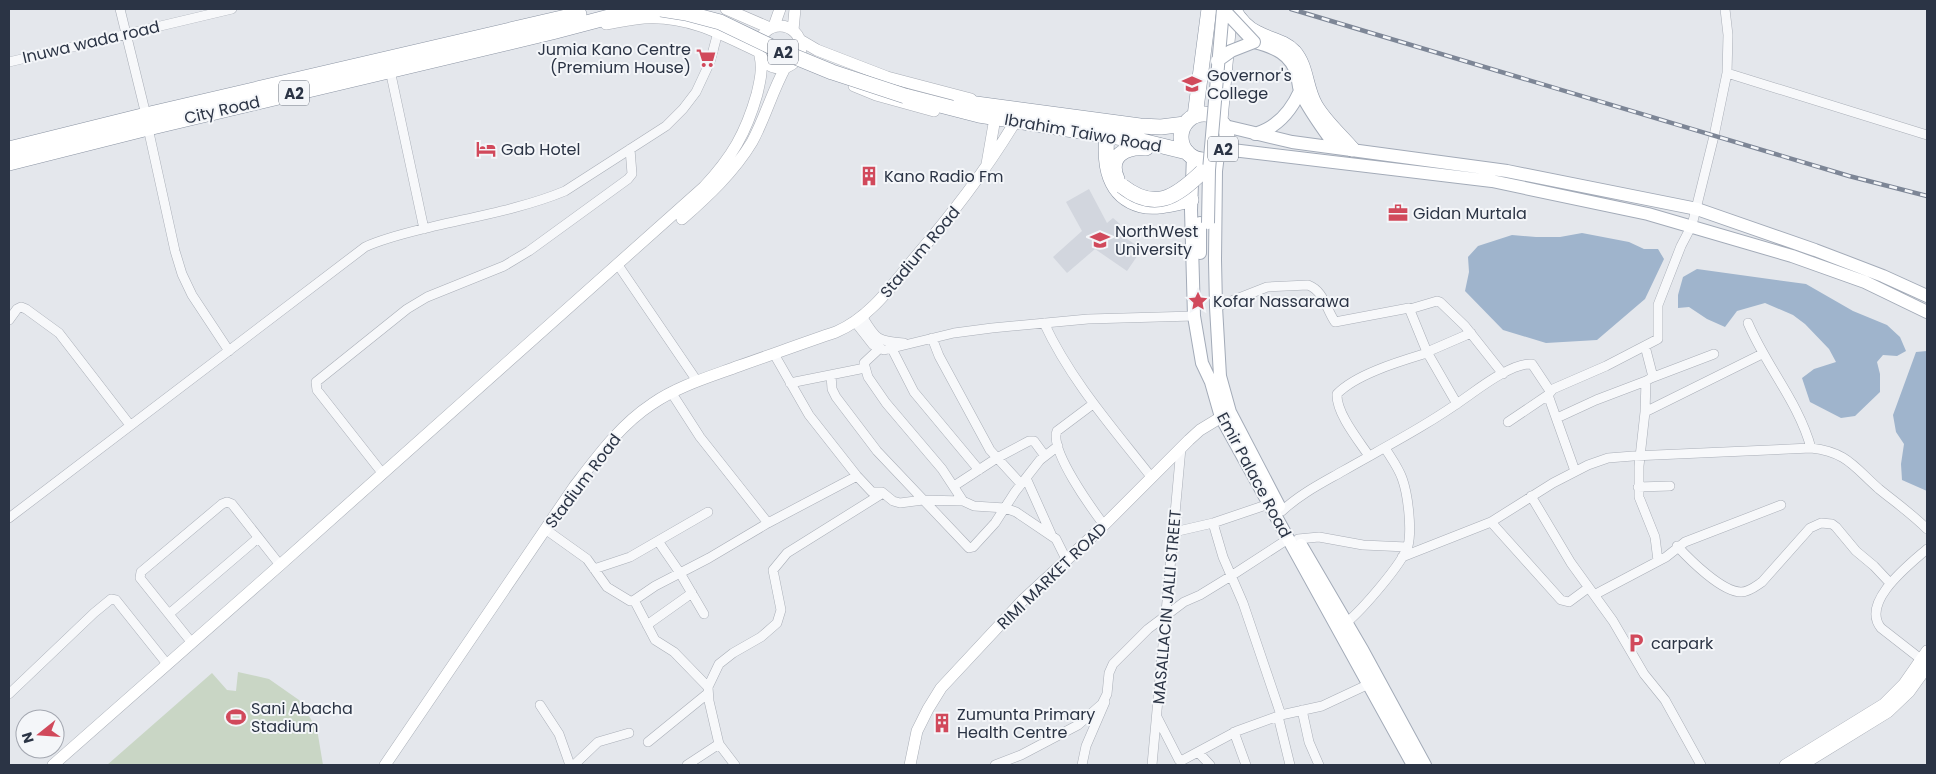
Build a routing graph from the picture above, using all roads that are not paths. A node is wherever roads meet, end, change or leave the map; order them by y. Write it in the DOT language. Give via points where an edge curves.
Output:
graph roads {
  1 [pos="120,9"];
  2 [pos="232,9"];
  3 [pos="605,9"];
  4 [pos="661,9"];
  5 [pos="702,9"];
  6 [pos="726,9"];
  7 [pos="780,9"];
  8 [pos="795,9"];
  9 [pos="1209,9"];
  10 [pos="1216,9"];
  11 [pos="1223,9"];
  12 [pos="1232,9"];
  13 [pos="1725,9"];
  14 [pos="578,16"];
  15 [pos="548,27"];
  16 [pos="772,27"];
  17 [pos="793,30"];
  18 [pos="718,32"];
  19 [pos="126,34"];
  20 [pos="800,40"];
  21 [pos="1254,42"];
  22 [pos="760,54"];
  23 [pos="1217,61"];
  24 [pos="9,62"];
  25 [pos="789,66"];
  26 [pos="390,70"];
  27 [pos="1727,73"];
  28 [pos="1300,91"];
  29 [pos="906,93"];
  30 [pos="977,109"];
  31 [pos="996,118"];
  32 [pos="1190,120"];
  33 [pos="147,121"];
  34 [pos="1015,122"];
  35 [pos="1222,123"];
  36 [pos="1255,134"];
  37 [pos="1107,136"];
  38 [pos="1927,136"];
  39 [pos="1336,147"];
  40 [pos="9,149"];
  41 [pos="1352,149"];
  42 [pos="630,150"];
  43 [pos="1185,152"];
  44 [pos="1221,152"];
  45 [pos="9,163"];
  46 [pos="986,168"];
  47 [pos="1202,172"];
  48 [pos="1191,200"];
  49 [pos="1697,209"];
  50 [pos="1204,223"];
  51 [pos="1692,225"];
  52 [pos="424,229"];
  53 [pos="620,268"];
  54 [pos="1862,275"];
  55 [pos="1927,296"];
  56 [pos="1216,307"];
  57 [pos="1410,309"];
  58 [pos="1927,312"];
  59 [pos="1194,316"];
  60 [pos="859,319"];
  61 [pos="9,320"];
  62 [pos="1044,323"];
  63 [pos="1748,323"];
  64 [pos="1471,333"];
  65 [pos="932,338"];
  66 [pos="909,344"];
  67 [pos="1645,346"];
  68 [pos="879,349"];
  69 [pos="892,349"];
  70 [pos="229,351"];
  71 [pos="1427,352"];
  72 [pos="774,354"];
  73 [pos="1714,354"];
  74 [pos="1762,354"];
  75 [pos="865,368"];
  76 [pos="1503,374"];
  77 [pos="831,375"];
  78 [pos="1216,379"];
  79 [pos="1650,379"];
  80 [pos="697,381"];
  81 [pos="790,383"];
  82 [pos="671,392"];
  83 [pos="1549,393"];
  84 [pos="1093,404"];
  85 [pos="1457,404"];
  86 [pos="1645,412"];
  87 [pos="1225,415"];
  88 [pos="1557,418"];
  89 [pos="1508,422"];
  90 [pos="130,425"];
  91 [pos="1058,446"];
  92 [pos="1181,448"];
  93 [pos="1385,448"];
  94 [pos="1811,448"];
  95 [pos="1045,456"];
  96 [pos="1369,456"];
  97 [pos="1640,457"];
  98 [pos="997,458"];
  99 [pos="979,470"];
  100 [pos="1575,471"];
  101 [pos="383,474"];
  102 [pos="857,476"];
  103 [pos="1152,478"];
  104 [pos="1024,481"];
  105 [pos="954,486"];
  106 [pos="1670,486"];
  107 [pos="1638,487"];
  108 [pos="883,493"];
  109 [pos="1531,496"];
  110 [pos="923,500"];
  111 [pos="963,501"];
  112 [pos="1269,504"];
  113 [pos="1782,504"];
  114 [pos="1005,508"];
  115 [pos="1282,511"];
  116 [pos="708,512"];
  117 [pos="9,518"];
  118 [pos="1491,522"];
  119 [pos="768,523"];
  120 [pos="1213,523"];
  121 [pos="1104,525"];
  122 [pos="546,529"];
  123 [pos="1927,529"];
  124 [pos="1174,532"];
  125 [pos="1052,536"];
  126 [pos="258,538"];
  127 [pos="1293,539"];
  128 [pos="658,541"];
  129 [pos="1677,546"];
  130 [pos="1407,547"];
  131 [pos="1927,549"];
  132 [pos="1402,557"];
  133 [pos="1066,561"];
  134 [pos="1658,561"];
  135 [pos="280,566"];
  136 [pos="594,570"];
  137 [pos="680,573"];
  138 [pos="1231,576"];
  139 [pos="1890,583"];
  140 [pos="1591,592"];
  141 [pos="692,593"];
  142 [pos="634,600"];
  143 [pos="231,612"];
  144 [pos="169,614"];
  145 [pos="704,614"];
  146 [pos="1165,615"];
  147 [pos="1346,624"];
  148 [pos="647,625"];
  149 [pos="192,643"];
  150 [pos="1925,659"];
  151 [pos="167,664"];
  152 [pos="1368,684"];
  153 [pos="708,690"];
  154 [pos="9,694"];
  155 [pos="1107,694"];
  156 [pos="540,705"];
  157 [pos="1302,710"];
  158 [pos="1279,715"];
  159 [pos="1156,717"];
  160 [pos="1234,732"];
  161 [pos="629,733"];
  162 [pos="648,742"];
  163 [pos="719,744"];
  164 [pos="1199,753"];
  165 [pos="1817,761"];
  166 [pos="53,765"];
  167 [pos="65,765"];
  168 [pos="385,765"];
  169 [pos="570,765"];
  170 [pos="574,765"];
  171 [pos="686,765"];
  172 [pos="734,765"];
  173 [pos="910,765"];
  174 [pos="994,765"];
  175 [pos="1082,765"];
  176 [pos="1152,765"];
  177 [pos="1210,765"];
  178 [pos="1246,765"];
  179 [pos="1290,765"];
  180 [pos="1319,765"];
  181 [pos="1413,765"];
  182 [pos="1425,765"];
  183 [pos="1701,765"];
  184 [pos="1785,765"];
  185 [pos="1802,765"];
  1 -- 19 [label="street"];
  2 -- 19 [label="street, Inuwa wada road"];
  3 -- 14 [label="highway, A2"];
  4 -- 14 [label="highway, A2"];
  4 -- 29 [label="highway, A2, bridge" via="720,22 832,72"];
  5 -- 29 [label="highway, A2"];
  6 -- 16 [label="main road, A2"];
  7 -- 16 [label="main road"];
  8 -- 17 [label="main road"];
  9 -- 32 [label="highway, A2"];
  10 -- 47 [label="main road"];
  11 -- 21 [label="main road, bridge"];
  11 -- 23 [label="main road, bridge"];
  12 -- 35 [label="highway, A2"];
  12 -- 41 [label="highway" via="1257,34 1292,49 1301,63 1315,105"];
  13 -- 27 [label="street"];
  14 -- 15 [label="highway, City Road / A2"];
  15 -- 18 [label="main road, City Road / A2" via="660,17 686,20"];
  15 -- 26 [label="highway, City Road / A2"];
  15 -- 33 [label="highway, City Road / A2"];
  16 -- 17 [label="main road" via="781,25"];
  16 -- 22 [label="main road" via="760,38"];
  17 -- 20 [label="main road"];
  18 -- 22 [label="main road, City Road / A2"];
  18 -- 42 [label="street" via="710,62 696,92 683,110 666,126"];
  19 -- 24 [label="street, Inuwa wada road"];
  19 -- 33 [label="street"];
  20 -- 25 [label="main road" via="800,53"];
  20 -- 30 [label="main road, Ibrahim Taiwo Road / A2" via="888,78 967,98"];
  21 -- 23 [label="main road, bridge" via="1231,51"];
  21 -- 28 [label="main road" via="1285,54 1296,70"];
  22 -- 25 [label="main road" via="773,67"];
  22 -- 53 [label="main road" via="762,72 754,106 735,149 704,187"];
  23 -- 50 [label="main road, bridge"];
  25 -- 30 [label="main road, Ibrahim Taiwo Road / A2" via="913,106 969,118"];
  25 -- 53 [label="main road" via="777,81 760,126 737,163 711,192"];
  26 -- 33 [label="highway, City Road / A2"];
  26 -- 52 [label="street"];
  27 -- 38 [label="street"];
  27 -- 49 [label="street"];
  28 -- 36 [label="main road" via="1287,113"];
  28 -- 39 [label="main road"];
  29 -- 30 [label="highway, A2"];
  30 -- 31 [label="highway, Ibrahim Taiwo Road / A2"];
  30 -- 32 [label="highway, Ibrahim Taiwo Road / A2" via="1140,126 1161,127"];
  31 -- 34 [label="highway, Ibrahim Taiwo Road / A2"];
  31 -- 46 [label="main road, Stadium Road"];
  32 -- 35 [label="highway, A2" via="1204,114 1213,115"];
  32 -- 43 [label="highway, A2" via="1182,138"];
  33 -- 40 [label="highway, City Road / A2"];
  33 -- 45 [label="highway, City Road / A2"];
  33 -- 70 [label="street" via="182,274"];
  34 -- 37 [label="highway, Ibrahim Taiwo Road / A2"];
  34 -- 46 [label="main road, Stadium Road"];
  35 -- 36 [label="main road"];
  35 -- 44 [label="highway, A2" via="1227,138"];
  36 -- 39 [label="main road"];
  37 -- 43 [label="highway, Ibrahim Taiwo Road / A2"];
  37 -- 48 [label="highway" via="1107,170 1124,196 1142,206"];
  39 -- 41 [label="main road"];
  41 -- 49 [label="main road" via="1507,171"];
  42 -- 52 [label="street" via="579,183 550,197"];
  42 -- 101 [label="street" via="632,174 529,252 407,309 316,382 317,390"];
  43 -- 44 [label="highway, A2" via="1201,159 1210,159"];
  43 -- 47 [label="highway, bridge" via="1134,147 1125,150 1116,160 1116,175 1122,186 1140,198 1163,199 1178,193"];
  43 -- 48 [label="main road, Emir Palace Road"];
  44 -- 51 [label="main road" via="1492,181"];
  44 -- 56 [label="main road, Emir Palace Road" via="1215,260"];
  46 -- 60 [label="main road, Stadium Road" via="877,304"];
  47 -- 50 [label="main road"];
  48 -- 59 [label="main road, Emir Palace Road"];
  49 -- 51 [label="street"];
  49 -- 54 [label="main road"];
  50 -- 78 [label="main road"];
  51 -- 54 [label="main road"];
  51 -- 67 [label="street" via="1658,306 1658,338"];
  52 -- 70 [label="street" via="384,238 365,247"];
  53 -- 80 [label="street"];
  53 -- 101 [label="main road"];
  53 -- 143 [label="main road"];
  54 -- 55 [label="main road"];
  54 -- 58 [label="main road"];
  56 -- 57 [label="street" via="1267,287 1308,285 1323,297 1335,322"];
  56 -- 78 [label="main road, Emir Palace Road"];
  57 -- 64 [label="street" via="1438,301"];
  57 -- 71 [label="street"];
  59 -- 62 [label="street"];
  59 -- 78 [label="main road, Emir Palace Road" via="1202,363"];
  60 -- 66 [label="street" via="877,338 888,343"];
  60 -- 68 [label="street" via="869,341"];
  60 -- 72 [label="main road, Stadium Road" via="836,332"];
  61 -- 90 [label="street" via="21,307 55,329"];
  62 -- 65 [label="street"];
  62 -- 84 [label="street" via="1063,360"];
  63 -- 74 [label="street"];
  64 -- 71 [label="street"];
  64 -- 76 [label="street"];
  65 -- 66 [label="street"];
  65 -- 98 [label="street" via="975,424"];
  66 -- 69 [label="street"];
  67 -- 79 [label="street"];
  67 -- 83 [label="street"];
  68 -- 69 [label="street"];
  68 -- 75 [label="street" via="866,360"];
  69 -- 99 [label="street" via="914,392"];
  70 -- 90 [label="street"];
  71 -- 85 [label="street"];
  71 -- 96 [label="street" via="1374,372 1337,394 1348,425"];
  72 -- 80 [label="main road, Stadium Road"];
  72 -- 81 [label="street"];
  73 -- 79 [label="street"];
  74 -- 86 [label="street"];
  74 -- 94 [label="street" via="1802,422"];
  75 -- 77 [label="street"];
  75 -- 105 [label="street" via="886,404"];
  76 -- 83 [label="street" via="1524,364 1532,364"];
  76 -- 85 [label="street"];
  77 -- 81 [label="street"];
  77 -- 110 [label="street" via="832,389 842,406"];
  78 -- 87 [label="main road, Emir Palace Road"];
  79 -- 86 [label="street"];
  79 -- 88 [label="street"];
  80 -- 82 [label="main road, Stadium Road"];
  81 -- 102 [label="street" via="813,421"];
  82 -- 119 [label="street" via="700,437"];
  82 -- 122 [label="main road, Stadium Road" via="651,404 616,435"];
  83 -- 88 [label="street"];
  83 -- 89 [label="street"];
  84 -- 91 [label="street" via="1057,431"];
  84 -- 103 [label="street"];
  85 -- 93 [label="street"];
  86 -- 97 [label="street"];
  87 -- 92 [label="main road, RIMI MARKET ROAD" via="1200,430"];
  87 -- 112 [label="main road, Emir Palace Road"];
  87 -- 115 [label="main road, Emir Palace Road"];
  88 -- 100 [label="street"];
  90 -- 117 [label="street"];
  91 -- 95 [label="street"];
  91 -- 121 [label="street" via="1075,483"];
  92 -- 103 [label="main road, RIMI MARKET ROAD"];
  92 -- 124 [label="street, MASALLACIN JALLI STREET"];
  93 -- 96 [label="street"];
  93 -- 130 [label="street" via="1405,487 1410,534"];
  94 -- 97 [label="street"];
  94 -- 123 [label="street" via="1832,452 1850,462"];
  95 -- 98 [label="street" via="1032,440"];
  95 -- 104 [label="street"];
  96 -- 115 [label="street" via="1304,493"];
  97 -- 100 [label="street" via="1608,458"];
  97 -- 107 [label="street"];
  98 -- 99 [label="street"];
  98 -- 104 [label="street"];
  99 -- 105 [label="street"];
  100 -- 109 [label="street"];
  101 -- 135 [label="main road"];
  102 -- 108 [label="street" via="872,492"];
  102 -- 119 [label="street"];
  103 -- 121 [label="main road, RIMI MARKET ROAD"];
  104 -- 114 [label="street"];
  104 -- 125 [label="street"];
  105 -- 111 [label="street"];
  106 -- 107 [label="street"];
  107 -- 134 [label="street" via="1640,504 1655,538"];
  108 -- 110 [label="street" via="896,503"];
  108 -- 153 [label="street" via="787,553 773,570 781,610 777,622 761,637 719,664"];
  109 -- 118 [label="street"];
  109 -- 140 [label="street"];
  110 -- 111 [label="street"];
  110 -- 114 [label="street" via="969,548 995,524"];
  111 -- 114 [label="street" via="974,506"];
  112 -- 120 [label="street"];
  112 -- 127 [label="main road, Emir Palace Road"];
  113 -- 129 [label="street"];
  114 -- 125 [label="street"];
  115 -- 127 [label="main road, Emir Palace Road"];
  116 -- 128 [label="street"];
  118 -- 132 [label="street"];
  118 -- 140 [label="street" via="1561,600 1569,602"];
  119 -- 137 [label="street"];
  120 -- 124 [label="street"];
  120 -- 138 [label="street"];
  121 -- 133 [label="main road, RIMI MARKET ROAD"];
  122 -- 136 [label="street" via="587,559"];
  122 -- 168 [label="main road, Stadium Road"];
  124 -- 146 [label="street, MASALLACIN JALLI STREET"];
  125 -- 133 [label="street" via="1059,543"];
  126 -- 135 [label="street"];
  126 -- 144 [label="street"];
  126 -- 144 [label="street" via="227,502 141,572 140,578"];
  127 -- 130 [label="street" via="1319,537 1363,545"];
  127 -- 138 [label="street"];
  127 -- 147 [label="main road, Emir Palace Road"];
  127 -- 152 [label="main road, Emir Palace Road"];
  128 -- 136 [label="street" via="630,557"];
  128 -- 137 [label="street"];
  129 -- 134 [label="street"];
  129 -- 139 [label="street" via="1713,579 1741,592 1762,582 1815,524 1828,523 1836,527"];
  130 -- 132 [label="street"];
  131 -- 139 [label="street"];
  132 -- 147 [label="street" via="1367,603"];
  133 -- 173 [label="main road, RIMI MARKET ROAD" via="1023,600 941,688 917,731"];
  134 -- 140 [label="street"];
  135 -- 143 [label="main road"];
  136 -- 142 [label="street" via="607,587 630,601"];
  137 -- 141 [label="street"];
  137 -- 142 [label="street"];
  138 -- 146 [label="street"];
  138 -- 158 [label="street" via="1243,603"];
  139 -- 150 [label="street" via="1876,609 1877,621 1886,632"];
  140 -- 183 [label="street" via="1644,674 1665,700"];
  141 -- 145 [label="street"];
  141 -- 148 [label="street"];
  142 -- 148 [label="street"];
  143 -- 149 [label="main road"];
  143 -- 167 [label="main road"];
  144 -- 149 [label="street"];
  146 -- 155 [label="street" via="1113,664"];
  146 -- 159 [label="street, MASALLACIN JALLI STREET"];
  147 -- 182 [label="main road, Emir Palace Road"];
  148 -- 153 [label="street" via="655,640 674,652"];
  149 -- 151 [label="main road"];
  150 -- 165 [label="main road" via="1909,692"];
  150 -- 184 [label="main road" via="1884,704"];
  151 -- 154 [label="street" via="116,600 111,600"];
  151 -- 166 [label="main road"];
  152 -- 157 [label="street" via="1322,706"];
  152 -- 181 [label="main road, Emir Palace Road"];
  153 -- 162 [label="street"];
  153 -- 163 [label="street"];
  155 -- 174 [label="street" via="1102,704 1078,725 1021,755"];
  155 -- 175 [label="street" via="1086,746"];
  156 -- 169 [label="street" via="559,734"];
  157 -- 158 [label="street"];
  157 -- 180 [label="street"];
  158 -- 160 [label="street"];
  158 -- 179 [label="street"];
  159 -- 164 [label="street" via="1179,760"];
  159 -- 176 [label="street, MASALLACIN JALLI STREET"];
  160 -- 164 [label="street"];
  160 -- 178 [label="street"];
  161 -- 170 [label="street" via="598,742"];
  163 -- 171 [label="street"];
  163 -- 172 [label="street"];
  164 -- 177 [label="street"];
  165 -- 185 [label="main road"];
}
